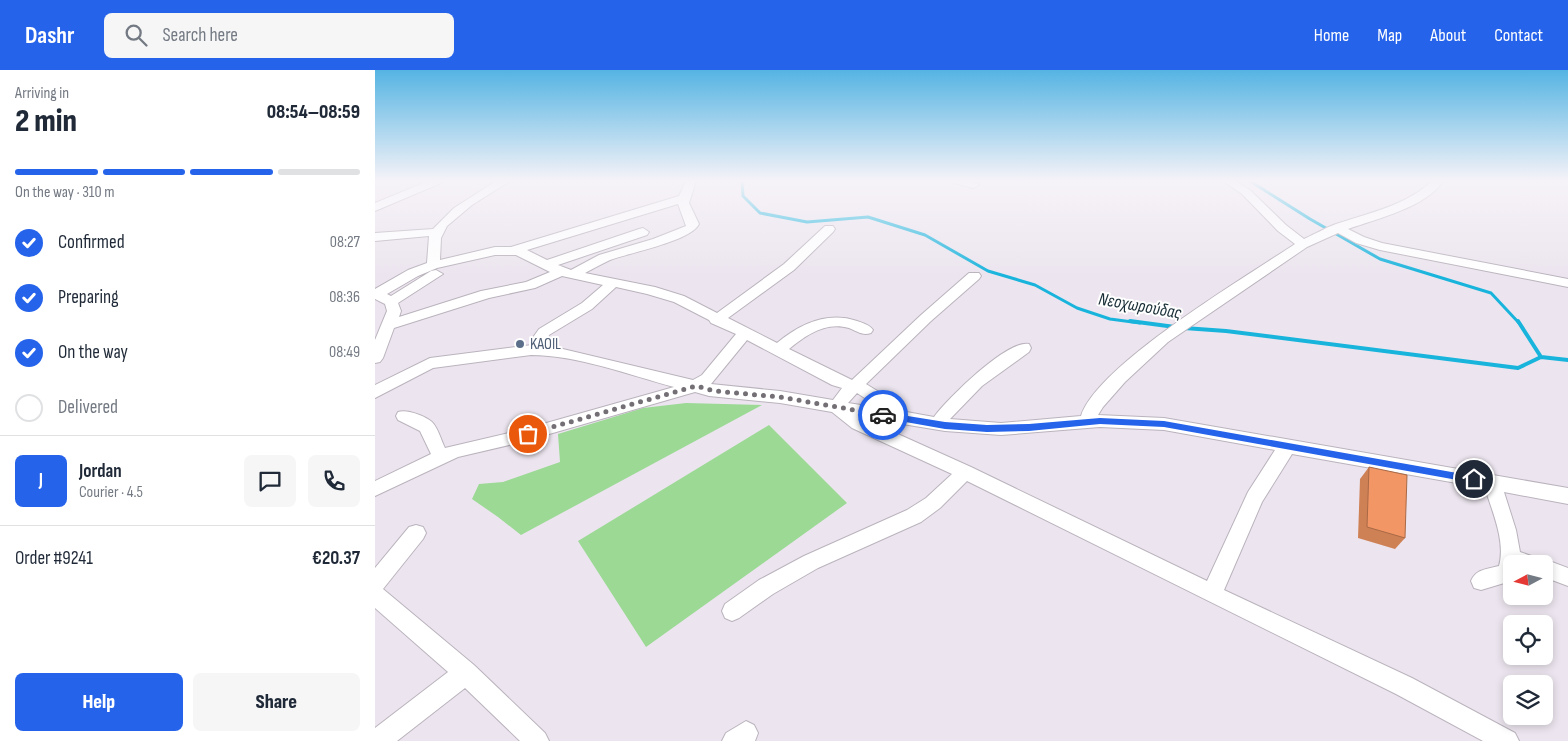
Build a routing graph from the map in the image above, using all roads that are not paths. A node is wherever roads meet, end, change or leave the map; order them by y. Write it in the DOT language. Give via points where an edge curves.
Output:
graph roads {
  1 [pos="458,212"];
  2 [pos="636,212"];
  3 [pos="687,212"];
  4 [pos="1266,212"];
  5 [pos="1383,212"];
  6 [pos="1338,228"];
  7 [pos="829,229"];
  8 [pos="437,232"];
  9 [pos="643,232"];
  10 [pos="375,237"];
  11 [pos="1303,244"];
  12 [pos="515,250"];
  13 [pos="547,265"];
  14 [pos="435,269"];
  15 [pos="566,274"];
  16 [pos="973,276"];
  17 [pos="613,283"];
  18 [pos="1568,283"];
  19 [pos="376,294"];
  20 [pos="391,302"];
  21 [pos="716,320"];
  22 [pos="389,325"];
  23 [pos="866,330"];
  24 [pos="744,334"];
  25 [pos="1024,348"];
  26 [pos="538,350"];
  27 [pos="779,350"];
  28 [pos="375,358"];
  29 [pos="696,386"];
  30 [pos="854,386"];
  31 [pos="375,392"];
  32 [pos="837,407"];
  33 [pos="404,416"];
  34 [pos="892,416"];
  35 [pos="1088,421"];
  36 [pos="939,424"];
  37 [pos="1289,445"];
  38 [pos="441,456"];
  39 [pos="965,472"];
  40 [pos="1492,483"];
  41 [pos="375,489"];
  42 [pos="1568,496"];
  43 [pos="416,534"];
  44 [pos="1518,555"];
  45 [pos="1553,571"];
  46 [pos="1503,574"];
  47 [pos="1568,577"];
  48 [pos="1481,581"];
  49 [pos="375,583"];
  50 [pos="1212,594"];
  51 [pos="375,595"];
  52 [pos="732,611"];
  53 [pos="467,673"];
  54 [pos="378,741"];
  55 [pos="537,741"];
  56 [pos="1507,741"];
  1 -- 8 [label="street"];
  2 -- 12 [label="street"];
  3 -- 15 [label="street" via="693,224 691,228"];
  4 -- 11 [label="street"];
  5 -- 6 [label="street"];
  6 -- 11 [label="street"];
  6 -- 18 [label="street" via="1380,246"];
  7 -- 21 [label="street" via="789,267"];
  8 -- 10 [label="street"];
  8 -- 14 [label="street"];
  9 -- 13 [label="street"];
  11 -- 35 [label="street" via="1149,350 1092,407"];
  12 -- 13 [label="street"];
  12 -- 14 [label="street" via="481,254"];
  13 -- 15 [label="street"];
  14 -- 19 [label="street" via="413,273"];
  14 -- 20 [label="street"];
  15 -- 17 [label="street"];
  15 -- 22 [label="street" via="487,294"];
  16 -- 30 [label="street"];
  17 -- 21 [label="street" via="666,294"];
  17 -- 26 [label="street" via="587,306 544,332"];
  19 -- 20 [label="street"];
  20 -- 22 [label="street" via="394,311"];
  21 -- 24 [label="street"];
  22 -- 28 [label="street"];
  23 -- 27 [label="street" via="842,323 817,324 794,336"];
  24 -- 27 [label="street"];
  24 -- 29 [label="street" via="708,380"];
  25 -- 36 [label="street" via="998,365 945,414"];
  26 -- 29 [label="street"];
  26 -- 31 [label="street" via="430,363"];
  27 -- 30 [label="street"];
  29 -- 32 [label="street"];
  29 -- 38 [label="street"];
  30 -- 32 [label="street"];
  30 -- 34 [label="street" via="891,407"];
  32 -- 34 [label="street"];
  32 -- 39 [label="street" via="858,424"];
  33 -- 38 [label="street" via="425,427"];
  34 -- 36 [label="street"];
  35 -- 36 [label="street" via="1001,429"];
  35 -- 37 [label="street" via="1164,424"];
  37 -- 40 [label="street"];
  37 -- 50 [label="street" via="1247,515"];
  38 -- 41 [label="street"];
  39 -- 50 [label="street"];
  39 -- 52 [label="street" via="933,503 914,516 811,562"];
  40 -- 42 [label="street"];
  40 -- 44 [label="street"];
  43 -- 49 [label="street"];
  45 -- 47 [label="street"];
  46 -- 48 [label="street"];
  50 -- 56 [label="street" via="1404,686"];
  51 -- 53 [label="street"];
  53 -- 54 [label="street"];
  53 -- 55 [label="street"];
}
